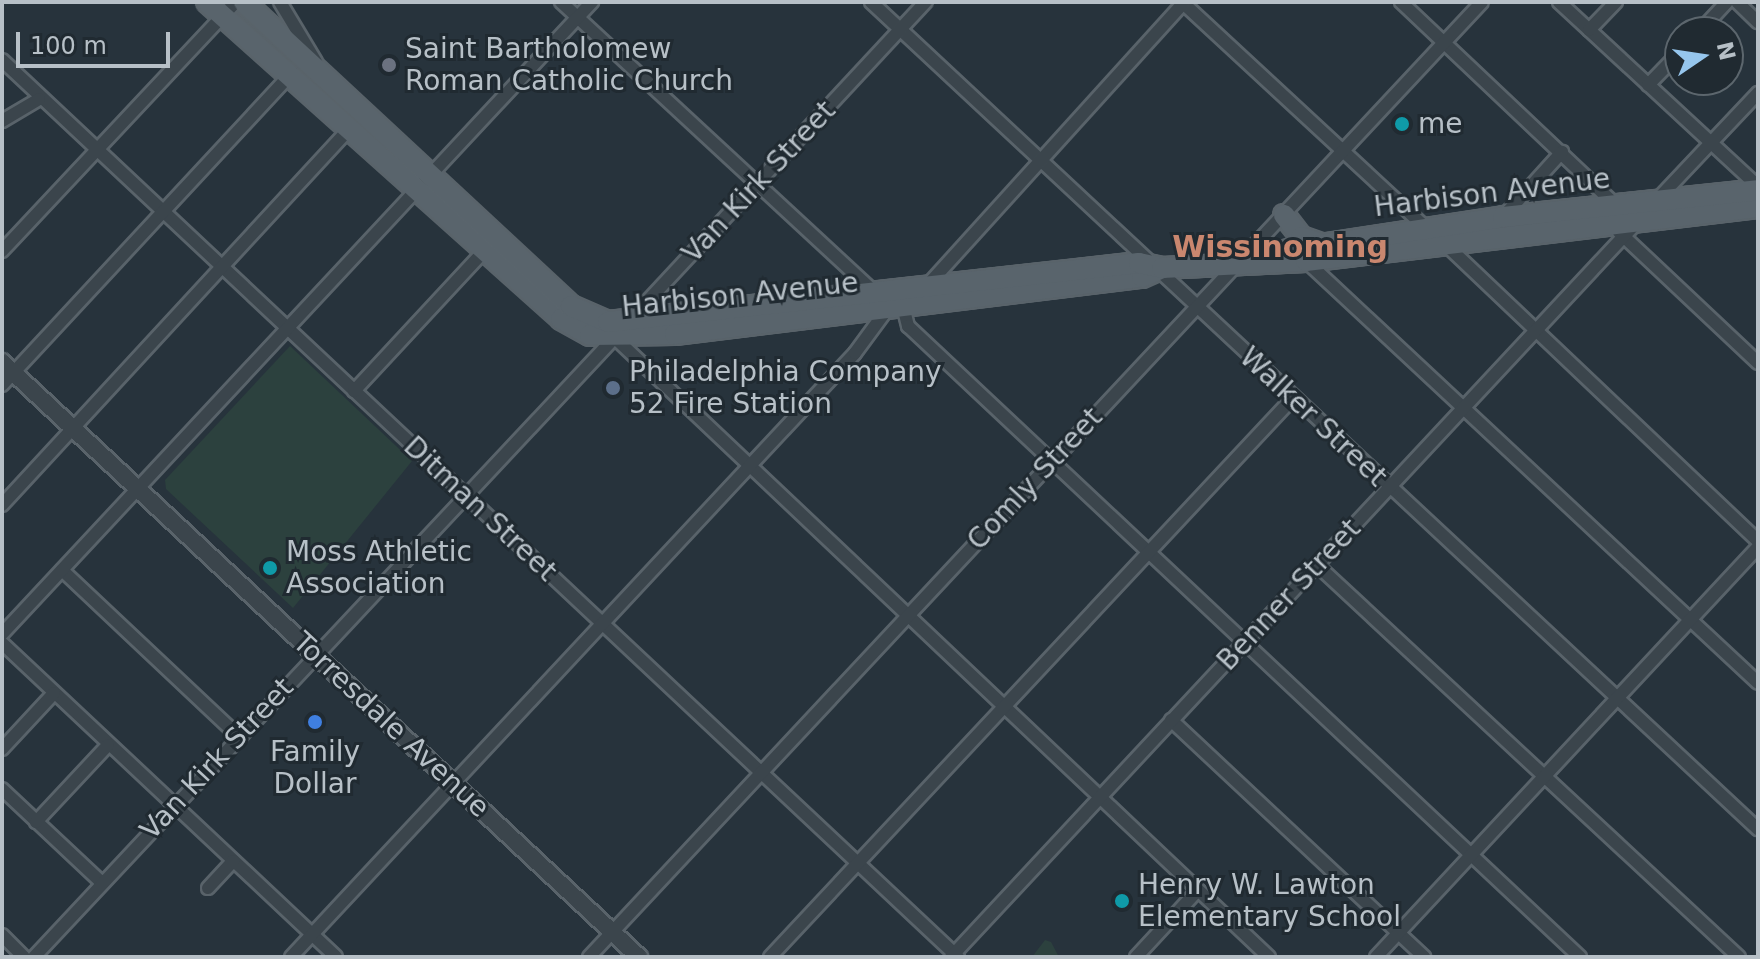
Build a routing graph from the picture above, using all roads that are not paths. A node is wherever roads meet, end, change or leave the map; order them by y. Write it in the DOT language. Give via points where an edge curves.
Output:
graph roads {
  1 [pos="207,2"];
  2 [pos="280,2"];
  3 [pos="561,2"];
  4 [pos="592,2"];
  5 [pos="871,2"];
  6 [pos="926,2"];
  7 [pos="1183,2"];
  8 [pos="1401,2"];
  9 [pos="1482,2"];
  10 [pos="1559,2"];
  11 [pos="1616,2"];
  12 [pos="1737,2"];
  13 [pos="235,5"];
  14 [pos="577,18"];
  15 [pos="1758,22"];
  16 [pos="901,29"];
  17 [pos="1589,30"];
  18 [pos="1444,42"];
  19 [pos="2,60"];
  20 [pos="1664,68"];
  21 [pos="322,71"];
  22 [pos="292,73"];
  23 [pos="1648,85"];
  24 [pos="1758,93"];
  25 [pos="39,99"];
  26 [pos="2,121"];
  27 [pos="351,127"];
  28 [pos="1710,144"];
  29 [pos="1342,152"];
  30 [pos="1562,152"];
  31 [pos="94,153"];
  32 [pos="1037,158"];
  33 [pos="425,182"];
  34 [pos="755,185"];
  35 [pos="1758,188"];
  36 [pos="1655,203"];
  37 [pos="1758,207"];
  38 [pos="162,212"];
  39 [pos="1284,215"];
  40 [pos="1503,217"];
  41 [pos="1623,222"];
  42 [pos="1425,227"];
  43 [pos="1443,243"];
  44 [pos="4,244"];
  45 [pos="1321,244"];
  46 [pos="486,249"];
  47 [pos="1306,261"];
  48 [pos="1234,263"];
  49 [pos="220,267"];
  50 [pos="1162,268"];
  51 [pos="925,288"];
  52 [pos="890,302"];
  53 [pos="1196,307"];
  54 [pos="286,329"];
  55 [pos="621,330"];
  56 [pos="1535,332"];
  57 [pos="1758,363"];
  58 [pos="6,373"];
  59 [pos="354,391"];
  60 [pos="1293,398"];
  61 [pos="1462,409"];
  62 [pos="72,427"];
  63 [pos="1051,462"];
  64 [pos="748,469"];
  65 [pos="1389,487"];
  66 [pos="138,488"];
  67 [pos="465,494"];
  68 [pos="2,505"];
  69 [pos="1758,541"];
  70 [pos="1758,547"];
  71 [pos="1148,553"];
  72 [pos="1317,565"];
  73 [pos="62,570"];
  74 [pos="906,617"];
  75 [pos="1690,620"];
  76 [pos="602,624"];
  77 [pos="2,634"];
  78 [pos="2,643"];
  79 [pos="1244,643"];
  80 [pos="315,655"];
  81 [pos="1758,683"];
  82 [pos="54,693"];
  83 [pos="1616,700"];
  84 [pos="1003,708"];
  85 [pos="1171,720"];
  86 [pos="238,736"];
  87 [pos="108,745"];
  88 [pos="2,749"];
  89 [pos="761,772"];
  90 [pos="1544,778"];
  91 [pos="454,784"];
  92 [pos="2,789"];
  93 [pos="1099,799"];
  94 [pos="174,805"];
  95 [pos="36,822"];
  96 [pos="1758,829"];
  97 [pos="1471,855"];
  98 [pos="233,861"];
  99 [pos="857,863"];
  100 [pos="101,882"];
  101 [pos="208,888"];
  102 [pos="1198,890"];
  103 [pos="612,932"];
  104 [pos="1398,932"];
  105 [pos="2,935"];
  106 [pos="312,935"];
  107 [pos="954,956"];
  108 [pos="24,957"];
  109 [pos="34,957"];
  110 [pos="291,957"];
  111 [pos="336,957"];
  112 [pos="589,957"];
  113 [pos="639,957"];
  114 [pos="770,957"];
  115 [pos="1136,957"];
  116 [pos="1269,957"];
  117 [pos="1376,957"];
  118 [pos="1424,957"];
  119 [pos="1580,957"];
  120 [pos="1739,957"];
  1 -- 13 [label="main road, Harbison Avenue"];
  2 -- 21 [label="street"];
  3 -- 14 [label="street"];
  4 -- 14 [label="street"];
  5 -- 16 [label="street, Walker Street"];
  6 -- 16 [label="street, Van Kirk Street"];
  7 -- 29 [label="street"];
  7 -- 32 [label="street"];
  8 -- 18 [label="street"];
  9 -- 18 [label="street, Comly Street"];
  10 -- 17 [label="street"];
  11 -- 17 [label="street"];
  12 -- 15 [label="street"];
  13 -- 21 [label="main road, Harbison Avenue"];
  13 -- 22 [label="main road, Harbison Avenue"];
  13 -- 31 [label="street"];
  14 -- 33 [label="street"];
  14 -- 34 [label="street"];
  16 -- 32 [label="street, Walker Street"];
  16 -- 34 [label="street, Van Kirk Street"];
  17 -- 23 [label="street"];
  18 -- 29 [label="street, Comly Street"];
  18 -- 30 [label="street"];
  19 -- 25 [label="street, Ditman Street"];
  20 -- 23 [label="street"];
  21 -- 33 [label="main road, Harbison Avenue"];
  22 -- 27 [label="main road, Harbison Avenue"];
  22 -- 38 [label="street"];
  23 -- 28 [label="street"];
  24 -- 28 [label="street"];
  25 -- 26 [label="street"];
  25 -- 31 [label="street, Ditman Street"];
  27 -- 33 [label="main road, Harbison Avenue"];
  27 -- 49 [label="street"];
  28 -- 35 [label="street"];
  28 -- 36 [label="street"];
  29 -- 39 [label="street, Comly Street"];
  29 -- 42 [label="street"];
  30 -- 40 [label="street"];
  30 -- 41 [label="street"];
  31 -- 38 [label="street, Ditman Street"];
  31 -- 44 [label="street"];
  32 -- 50 [label="street, Walker Street"];
  32 -- 51 [label="street"];
  33 -- 46 [label="main road, Harbison Avenue"];
  33 -- 54 [label="street"];
  33 -- 55 [label="main road, Harbison Avenue" via="571,306"];
  34 -- 52 [label="street" via="863,287"];
  34 -- 55 [label="street, Van Kirk Street"];
  35 -- 36 [label="main road, Harbison Avenue"];
  36 -- 41 [label="main road, Harbison Avenue"];
  37 -- 41 [label="main road, Harbison Avenue"];
  38 -- 49 [label="street, Ditman Street"];
  38 -- 58 [label="street"];
  39 -- 45 [label="main road" via="1301,237"];
  39 -- 48 [label="street, Comly Street"];
  40 -- 41 [label="main road, Harbison Avenue"];
  40 -- 42 [label="main road, Harbison Avenue"];
  41 -- 43 [label="main road, Harbison Avenue"];
  41 -- 56 [label="street, Benner Street"];
  41 -- 57 [label="street"];
  42 -- 45 [label="main road, Harbison Avenue"];
  43 -- 47 [label="main road, Harbison Avenue"];
  43 -- 56 [label="street"];
  45 -- 48 [label="main road, Harbison Avenue"];
  46 -- 55 [label="main road, Harbison Avenue" via="570,326"];
  46 -- 59 [label="street"];
  47 -- 48 [label="main road, Harbison Avenue"];
  47 -- 61 [label="street"];
  48 -- 50 [label="main road, Harbison Avenue"];
  48 -- 53 [label="street, Comly Street"];
  49 -- 54 [label="street, Ditman Street"];
  49 -- 62 [label="street"];
  50 -- 51 [label="main road, Harbison Avenue" via="1139,263"];
  50 -- 52 [label="main road, Harbison Avenue" via="1142,277"];
  50 -- 53 [label="street, Walker Street"];
  51 -- 52 [label="main road, Harbison Avenue"];
  52 -- 55 [label="main road, Harbison Avenue"];
  52 -- 63 [label="street" via="908,326"];
  52 -- 64 [label="street"];
  53 -- 60 [label="street, Walker Street"];
  53 -- 63 [label="street, Comly Street"];
  54 -- 59 [label="street, Ditman Street"];
  54 -- 66 [label="street"];
  55 -- 64 [label="street"];
  55 -- 67 [label="street, Van Kirk Street"];
  56 -- 61 [label="street, Benner Street"];
  56 -- 69 [label="street"];
  58 -- 62 [label="street, Torresdale Avenue"];
  59 -- 67 [label="street, Ditman Street"];
  60 -- 65 [label="street, Walker Street"];
  60 -- 71 [label="street"];
  61 -- 65 [label="street, Benner Street"];
  61 -- 75 [label="street"];
  62 -- 66 [label="street, Torresdale Avenue"];
  62 -- 68 [label="street"];
  63 -- 71 [label="street"];
  63 -- 74 [label="street, Comly Street"];
  64 -- 74 [label="street"];
  64 -- 76 [label="street"];
  65 -- 72 [label="street, Benner Street"];
  65 -- 83 [label="street, Walker Street"];
  66 -- 73 [label="street"];
  66 -- 80 [label="street, Torresdale Avenue"];
  67 -- 76 [label="street, Ditman Street"];
  67 -- 80 [label="street, Van Kirk Street"];
  70 -- 75 [label="street"];
  71 -- 79 [label="street"];
  71 -- 84 [label="street"];
  72 -- 79 [label="street, Benner Street"];
  72 -- 90 [label="street"];
  73 -- 77 [label="street"];
  73 -- 86 [label="street"];
  74 -- 84 [label="street"];
  74 -- 89 [label="street, Comly Street"];
  75 -- 81 [label="street"];
  75 -- 83 [label="street"];
  76 -- 89 [label="street, Ditman Street"];
  76 -- 91 [label="street"];
  78 -- 82 [label="street"];
  79 -- 85 [label="street, Benner Street"];
  79 -- 97 [label="street"];
  80 -- 86 [label="street, Van Kirk Street"];
  80 -- 91 [label="street, Torresdale Avenue"];
  82 -- 87 [label="street"];
  82 -- 88 [label="street"];
  83 -- 90 [label="street"];
  83 -- 96 [label="street, Walker Street"];
  84 -- 93 [label="street"];
  84 -- 99 [label="street"];
  85 -- 93 [label="street, Benner Street"];
  85 -- 104 [label="street"];
  86 -- 94 [label="street, Van Kirk Street"];
  87 -- 94 [label="street"];
  87 -- 95 [label="street"];
  89 -- 99 [label="street, Ditman Street"];
  89 -- 103 [label="street, Comly Street"];
  90 -- 97 [label="street"];
  90 -- 120 [label="street"];
  91 -- 103 [label="street, Torresdale Avenue"];
  91 -- 106 [label="street"];
  92 -- 95 [label="street"];
  93 -- 102 [label="street"];
  93 -- 107 [label="street, Benner Street"];
  94 -- 98 [label="street"];
  94 -- 100 [label="street, Van Kirk Street"];
  95 -- 100 [label="street"];
  97 -- 104 [label="street"];
  97 -- 119 [label="street"];
  98 -- 101 [label="street"];
  98 -- 106 [label="street"];
  99 -- 107 [label="street, Ditman Street"];
  99 -- 114 [label="street"];
  100 -- 109 [label="street, Van Kirk Street"];
  102 -- 115 [label="street"];
  102 -- 116 [label="street"];
  103 -- 112 [label="street, Comly Street"];
  103 -- 113 [label="street, Torresdale Avenue"];
  104 -- 117 [label="street"];
  104 -- 118 [label="street"];
  105 -- 108 [label="street"];
  106 -- 110 [label="street"];
  106 -- 111 [label="street"];
}
